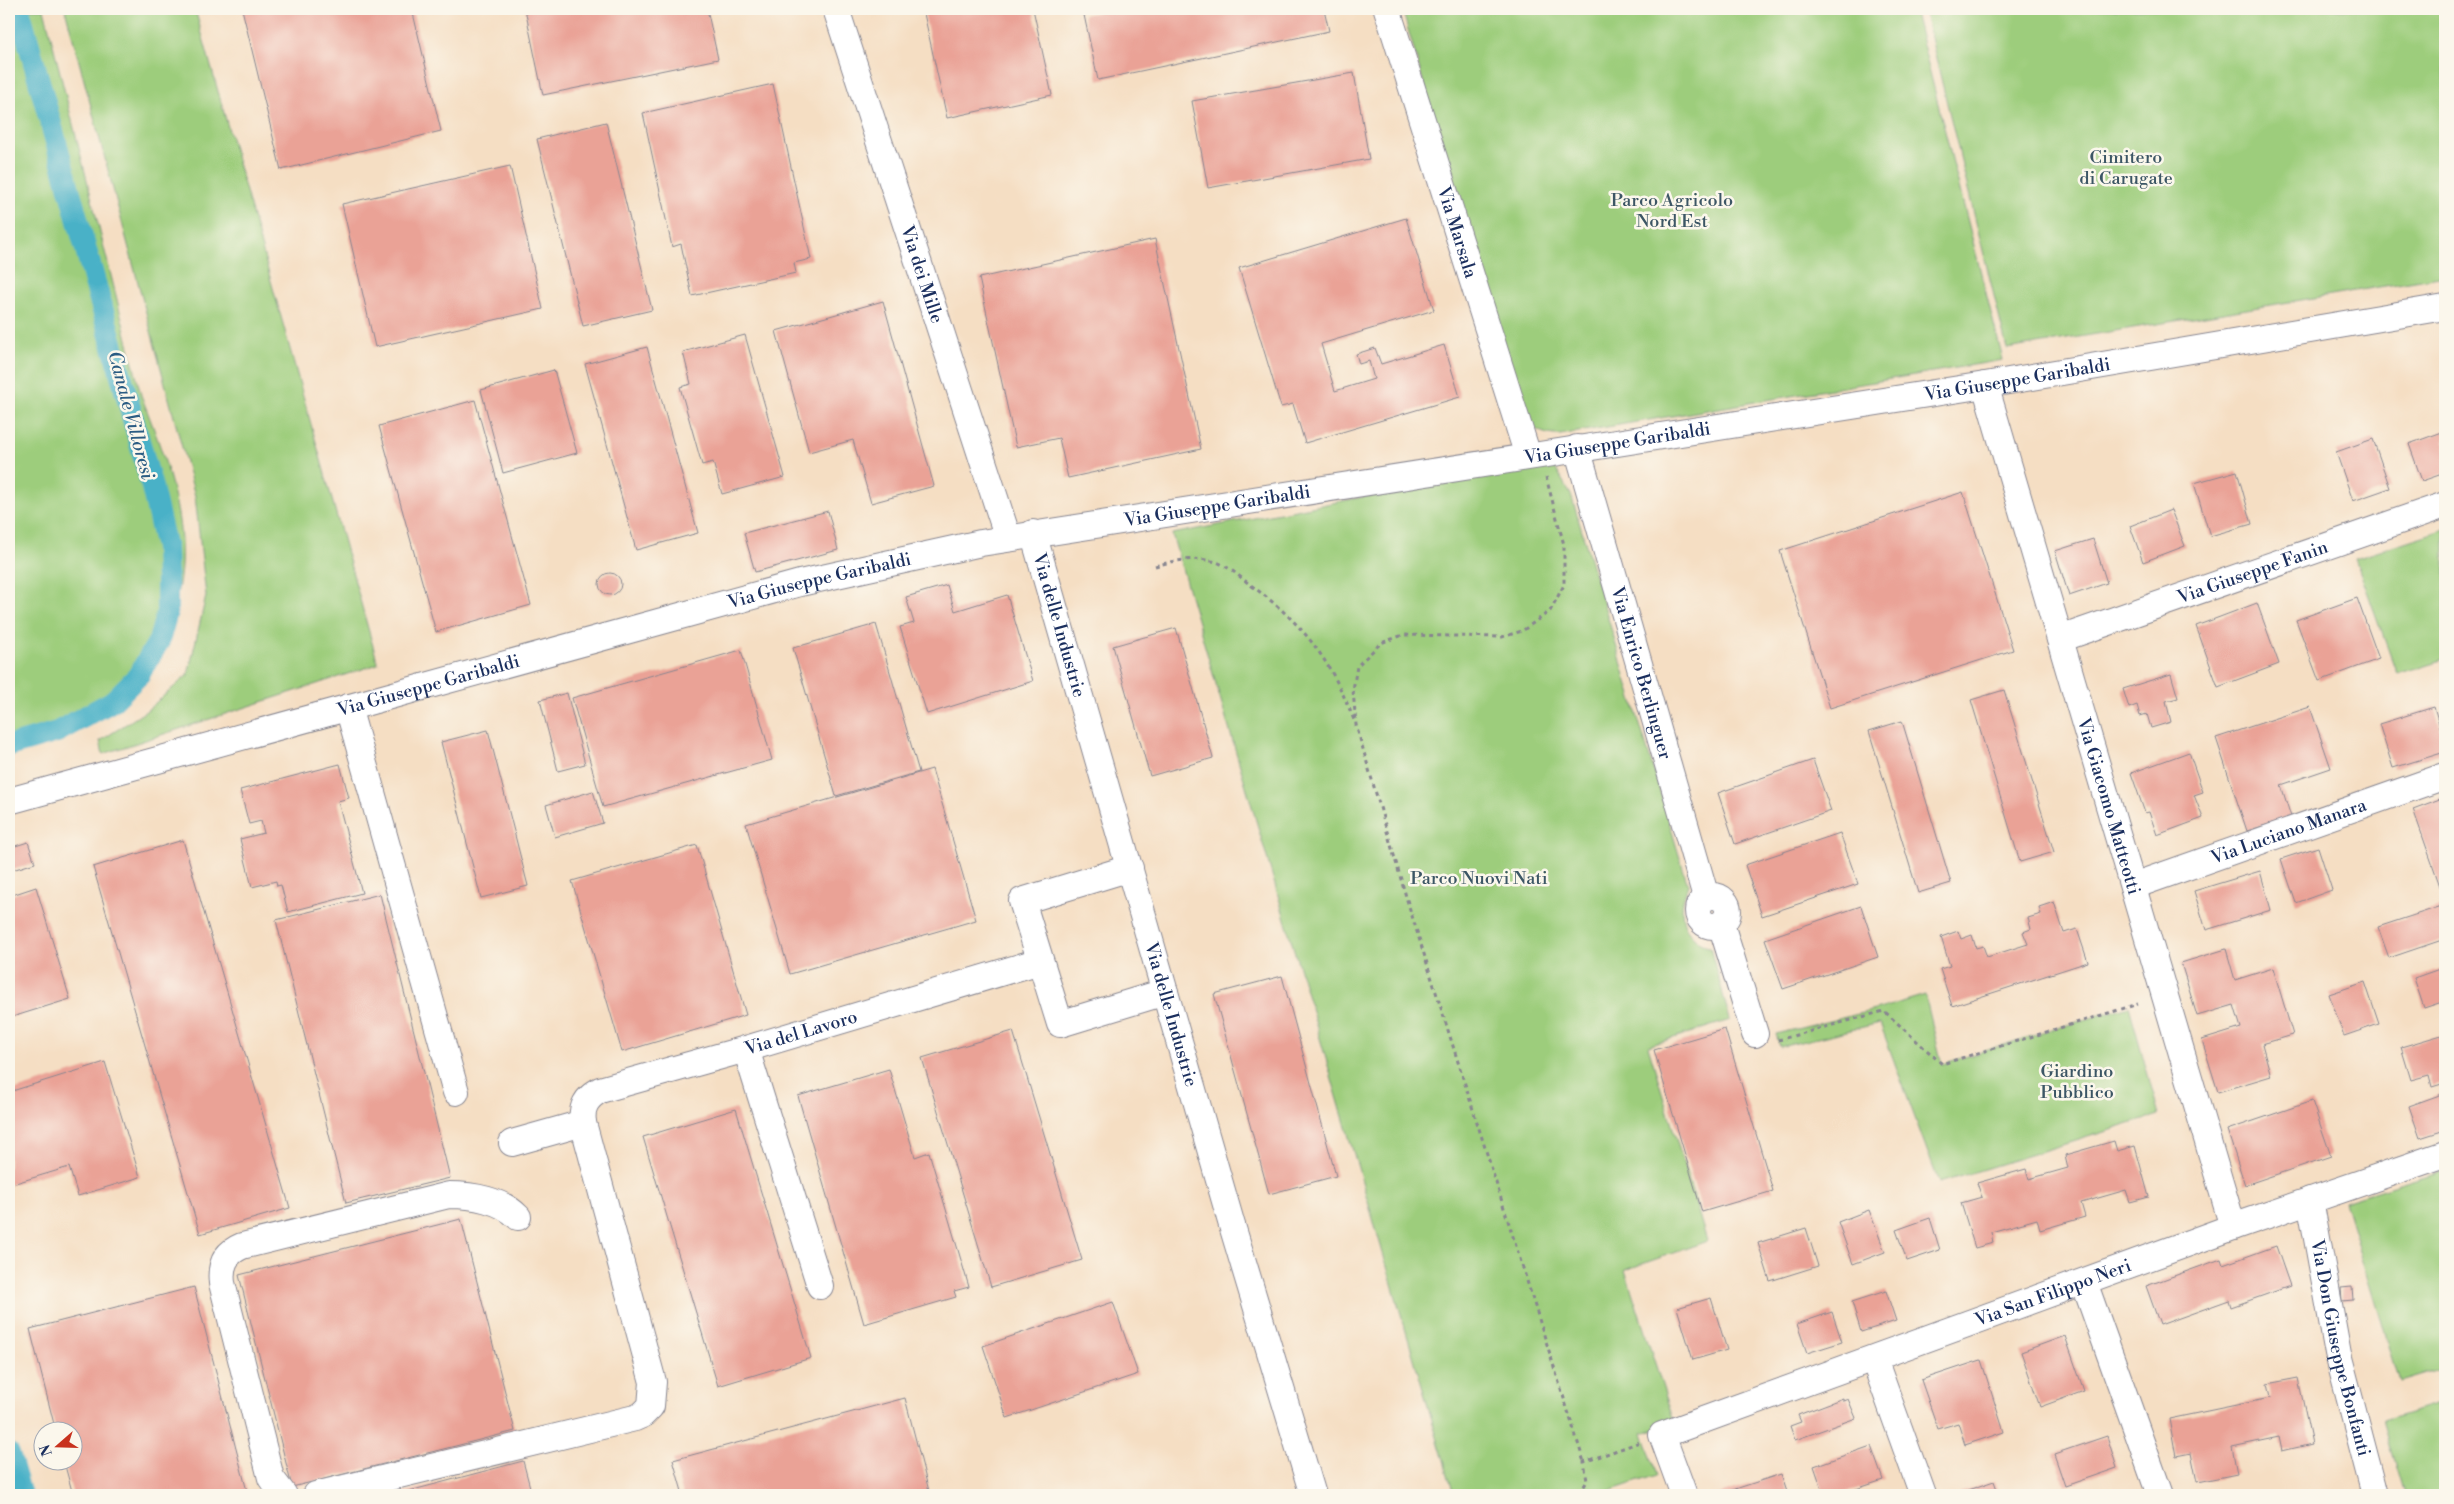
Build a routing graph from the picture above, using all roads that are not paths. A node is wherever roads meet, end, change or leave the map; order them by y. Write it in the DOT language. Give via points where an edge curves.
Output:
graph roads {
  1 [pos="836,9"];
  2 [pos="1387,9"];
  3 [pos="2445,307"];
  4 [pos="1985,385"];
  5 [pos="1577,448"];
  6 [pos="1534,455"];
  7 [pos="2445,505"];
  8 [pos="1034,534"];
  9 [pos="1008,538"];
  10 [pos="2060,639"];
  11 [pos="348,707"];
  12 [pos="2445,776"];
  13 [pos="9,801"];
  14 [pos="1130,868"];
  15 [pos="2132,886"];
  16 [pos="1040,961"];
  17 [pos="1165,992"];
  18 [pos="1755,1034"];
  19 [pos="746,1050"];
  20 [pos="456,1092"];
  21 [pos="583,1123"];
  22 [pos="512,1143"];
  23 [pos="2445,1154"];
  24 [pos="2310,1200"];
  25 [pos="518,1218"];
  26 [pos="2233,1228"];
  27 [pos="2084,1282"];
  28 [pos="820,1286"];
  29 [pos="1874,1359"];
  30 [pos="284,1495"];
  31 [pos="316,1495"];
  32 [pos="1313,1495"];
  33 [pos="1684,1495"];
  34 [pos="1923,1495"];
  35 [pos="2160,1495"];
  36 [pos="2375,1495"];
  1 -- 9 [label="street, Via dei Mille"];
  2 -- 6 [label="street, Via Marsala"];
  3 -- 4 [label="street, Via Giuseppe Garibaldi"];
  4 -- 5 [label="street, Via Giuseppe Garibaldi"];
  4 -- 10 [label="street, Via Giacomo Matteotti"];
  5 -- 6 [label="street, Via Giuseppe Garibaldi"];
  5 -- 18 [label="street, Via Enrico Berlinguer" via="1706,897 1698,906 1699,917 1711,926 1721,924"];
  6 -- 8 [label="street, Via Giuseppe Garibaldi"];
  7 -- 10 [label="street, Via Giuseppe Fanin"];
  8 -- 9 [label="street, Via Giuseppe Garibaldi"];
  8 -- 14 [label="street, Via delle Industrie"];
  9 -- 11 [label="street, Via Giuseppe Garibaldi" via="815,580"];
  10 -- 15 [label="street, Via Giacomo Matteotti"];
  11 -- 13 [label="street, Via Giuseppe Garibaldi"];
  11 -- 20 [label="street"];
  12 -- 15 [label="street, Via Luciano Manara"];
  14 -- 16 [label="street" via="1022,901"];
  14 -- 17 [label="street, Via delle Industrie"];
  15 -- 26 [label="street, Via Giacomo Matteotti"];
  16 -- 17 [label="street" via="1060,1024"];
  16 -- 19 [label="street, Via del Lavoro"];
  17 -- 32 [label="street, Via delle Industrie"];
  19 -- 21 [label="street, Via del Lavoro" via="600,1090 588,1097 584,1104"];
  19 -- 28 [label="street"];
  21 -- 22 [label="street"];
  21 -- 31 [label="street, Via del Lavoro" via="654,1382 651,1406 634,1418"];
  23 -- 24 [label="street, Via San Filippo Neri"];
  24 -- 26 [label="street, Via San Filippo Neri"];
  24 -- 36 [label="street, Via Don Giuseppe Bonfanti" via="2338,1354"];
  25 -- 30 [label="street" via="504,1206 468,1196 449,1195 242,1246 228,1255 222,1268 222,1283 271,1478"];
  26 -- 27 [label="street, Via San Filippo Neri"];
  27 -- 29 [label="street, Via San Filippo Neri"];
  27 -- 35 [label="street"];
  29 -- 33 [label="street, Via San Filippo Neri" via="1662,1435"];
  29 -- 34 [label="street"];
}
